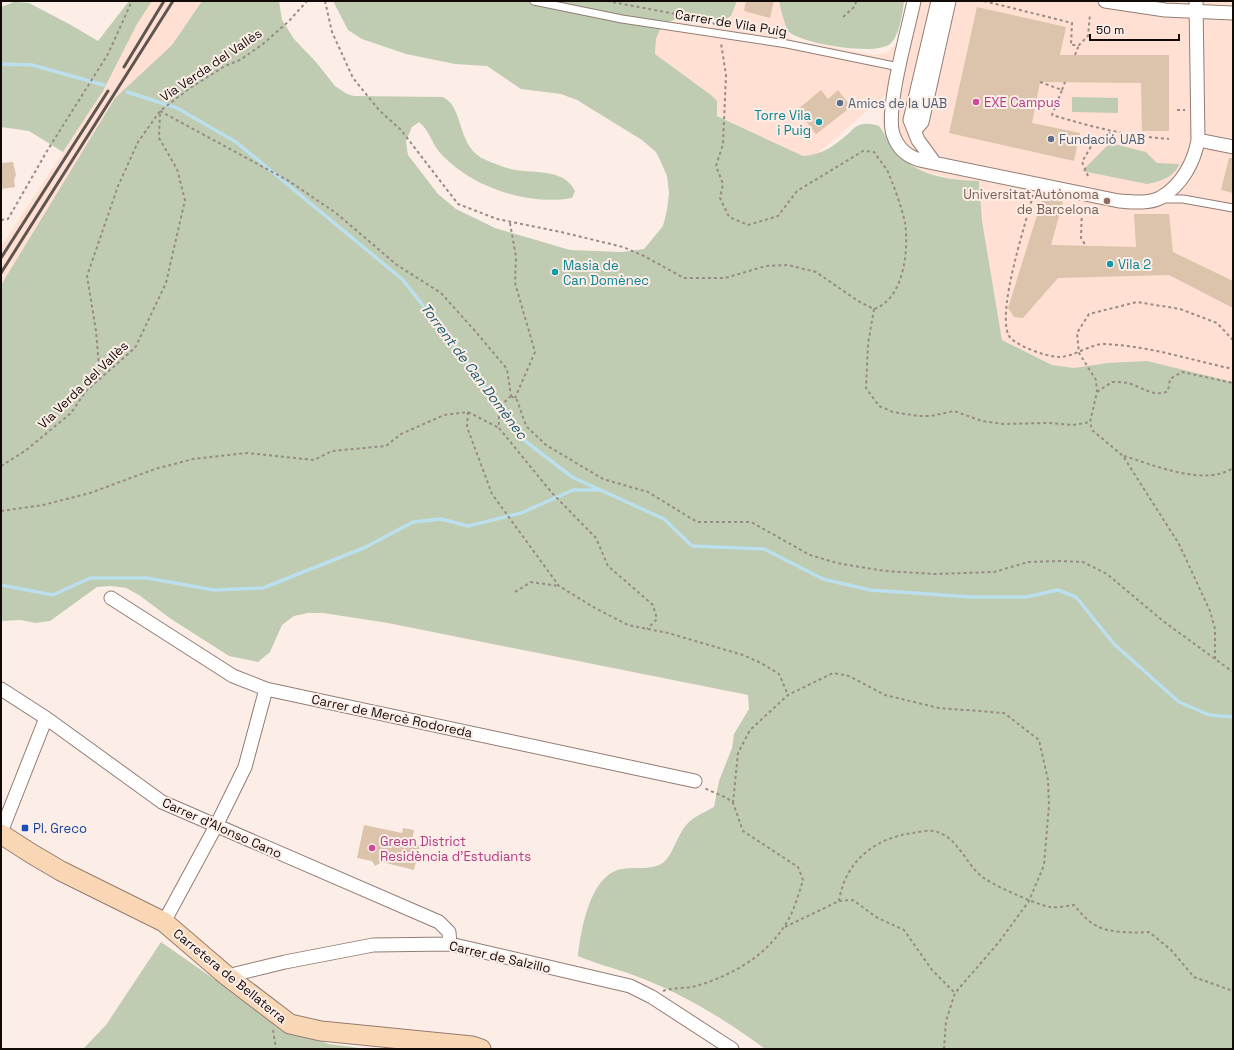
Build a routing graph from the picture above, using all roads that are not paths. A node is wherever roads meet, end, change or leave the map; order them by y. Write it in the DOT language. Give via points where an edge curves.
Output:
graph roads {
  1 [pos="534,1"];
  2 [pos="914,1"];
  3 [pos="938,1"];
  4 [pos="949,1"];
  5 [pos="1105,1"];
  6 [pos="1196,7"];
  7 [pos="1233,13"];
  8 [pos="899,67"];
  9 [pos="915,130"];
  10 [pos="1198,140"];
  11 [pos="1233,147"];
  12 [pos="934,162"];
  13 [pos="1159,198"];
  14 [pos="1233,208"];
  15 [pos="111,598"];
  16 [pos="1,689"];
  17 [pos="266,689"];
  18 [pos="46,718"];
  19 [pos="695,781"];
  20 [pos="216,826"];
  21 [pos="1,833"];
  22 [pos="164,922"];
  23 [pos="450,944"];
  24 [pos="227,976"];
  25 [pos="481,1049"];
  26 [pos="732,1049"];
  1 -- 8 [label="lane, Carrer de Vila Puig" via="622,19 787,44"];
  2 -- 8 [label="street"];
  3 -- 9 [label="street" via="910,120"];
  4 -- 9 [label="street" via="922,122"];
  5 -- 6 [label="street" via="1165,10"];
  6 -- 7 [label="street"];
  6 -- 10 [label="street"];
  8 -- 12 [label="street" via="891,121 893,134 898,146 906,154 914,159"];
  9 -- 12 [label="street" via="918,140"];
  10 -- 11 [label="street"];
  10 -- 13 [label="street" via="1193,162 1180,182"];
  12 -- 13 [label="street" via="1120,201 1141,202"];
  13 -- 14 [label="lane" via="1183,198"];
  15 -- 17 [label="street, Carrer de Mercè Rodoreda" via="233,676"];
  16 -- 18 [label="street, Carrer d'Alonso Cano"];
  17 -- 19 [label="street, Carrer de Mercè Rodoreda"];
  17 -- 20 [label="street" via="245,767"];
  18 -- 20 [label="street, Carrer d'Alonso Cano" via="162,802"];
  18 -- 21 [label="street"];
  20 -- 22 [label="street"];
  20 -- 23 [label="street, Carrer d'Alonso Cano" via="439,922 449,932"];
  21 -- 22 [label="street, Carretera de Bellaterra" via="61,870"];
  22 -- 24 [label="street, Carretera de Bellaterra"];
  23 -- 24 [label="street, Carrer de Salzillo" via="374,945"];
  23 -- 26 [label="street, Carrer de Salzillo" via="630,986 652,997"];
  24 -- 25 [label="street, Carretera de Bellaterra" via="290,1024 321,1031"];
}
